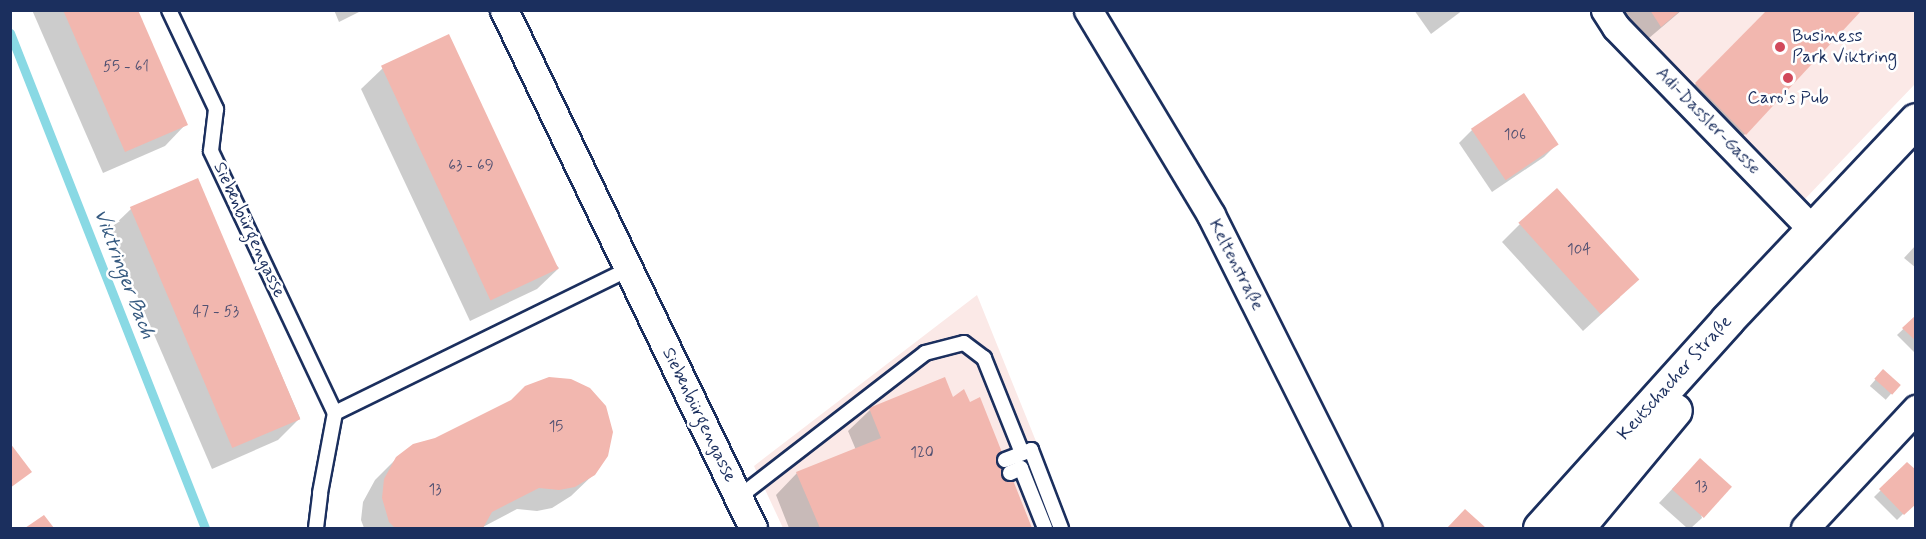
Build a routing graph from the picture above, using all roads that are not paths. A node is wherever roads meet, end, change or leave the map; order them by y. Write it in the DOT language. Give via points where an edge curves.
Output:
graph roads {
  1 [pos="170,10"];
  2 [pos="504,10"];
  3 [pos="1088,10"];
  4 [pos="1605,10"];
  5 [pos="1916,120"];
  6 [pos="1813,230"];
  7 [pos="628,269"];
  8 [pos="1916,409"];
  9 [pos="335,413"];
  10 [pos="1022,453"];
  11 [pos="739,497"];
  12 [pos="316,528"];
  13 [pos="753,528"];
  14 [pos="1045,528"];
  15 [pos="1061,528"];
  16 [pos="1368,528"];
  17 [pos="1540,528"];
  18 [pos="1577,528"];
  19 [pos="1805,528"];
  1 -- 9 [label="lane, Siebenbürgengasse" via="216,109 211,151"];
  2 -- 7 [label="street, Siebenbürgengasse"];
  3 -- 16 [label="street, Keltenstraße" via="1212,215"];
  4 -- 6 [label="street, Adi-Dassler-Gasse" via="1616,27"];
  5 -- 6 [label="main road, Keutschacher Straße"];
  6 -- 17 [label="main road, Keutschacher Straße"];
  6 -- 18 [label="main road, Keutschacher Straße" via="1706,373"];
  7 -- 9 [label="lane"];
  7 -- 11 [label="street, Siebenbürgengasse"];
  8 -- 19 [label="street"];
  9 -- 12 [label="lane"];
  10 -- 11 [label="lane" via="984,358 964,344 925,353"];
  10 -- 14 [label="lane" via="1007,467 1022,468"];
  10 -- 15 [label="lane" via="1030,450"];
  11 -- 13 [label="street, Siebenbürgengasse"];
}
